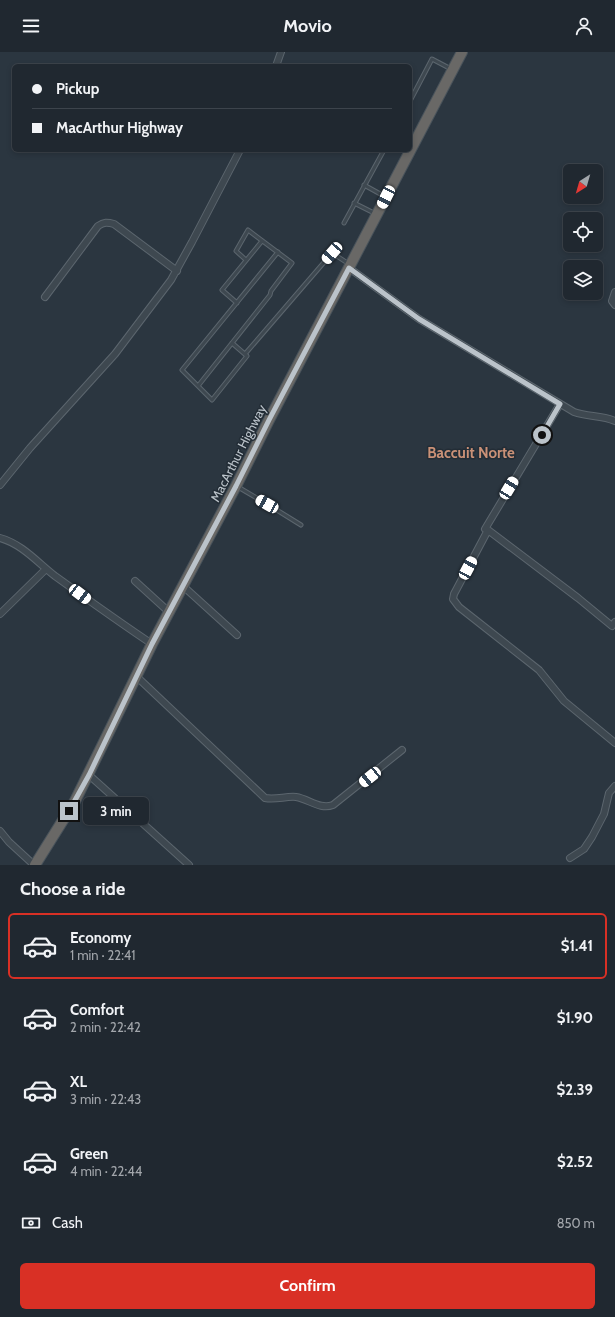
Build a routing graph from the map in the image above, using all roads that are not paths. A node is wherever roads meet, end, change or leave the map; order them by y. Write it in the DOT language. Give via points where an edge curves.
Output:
graph roads {
  1 [pos="281,52"];
  2 [pos="462,52"];
  3 [pos="277,64"];
  4 [pos="453,70"];
  5 [pos="412,98"];
  6 [pos="412,148"];
  7 [pos="239,152"];
  8 [pos="383,152"];
  9 [pos="410,152"];
  10 [pos="364,185"];
  11 [pos="386,197"];
  12 [pos="354,203"];
  13 [pos="377,215"];
  14 [pos="344,222"];
  15 [pos="262,241"];
  16 [pos="278,252"];
  17 [pos="246,260"];
  18 [pos="349,267"];
  19 [pos="177,271"];
  20 [pos="615,292"];
  21 [pos="45,297"];
  22 [pos="237,303"];
  23 [pos="615,305"];
  24 [pos="232,343"];
  25 [pos="245,354"];
  26 [pos="198,386"];
  27 [pos="560,404"];
  28 [pos="615,421"];
  29 [pos="0,485"];
  30 [pos="236,486"];
  31 [pos="301,525"];
  32 [pos="488,530"];
  33 [pos="0,538"];
  34 [pos="46,569"];
  35 [pos="135,581"];
  36 [pos="183,586"];
  37 [pos="169,612"];
  38 [pos="0,614"];
  39 [pos="615,622"];
  40 [pos="237,635"];
  41 [pos="152,644"];
  42 [pos="136,676"];
  43 [pos="615,743"];
  44 [pos="402,750"];
  45 [pos="89,775"];
  46 [pos="615,786"];
  47 [pos="0,831"];
  48 [pos="570,858"];
  49 [pos="34,865"];
  50 [pos="189,865"];
  1 -- 3 [label="street"];
  2 -- 4 [label="highway, MacArthur Highway"];
  4 -- 5 [label="lane" via="432,59"];
  4 -- 6 [label="highway, MacArthur Highway"];
  7 -- 19 [label="street"];
  8 -- 10 [label="lane"];
  9 -- 11 [label="highway, MacArthur Highway"];
  10 -- 11 [label="lane"];
  10 -- 12 [label="lane"];
  11 -- 13 [label="highway, MacArthur Highway"];
  12 -- 13 [label="lane"];
  12 -- 14 [label="lane"];
  13 -- 18 [label="highway, MacArthur Highway"];
  15 -- 16 [label="lane"];
  15 -- 17 [label="lane"];
  15 -- 17 [label="lane" via="248,230 236,251"];
  16 -- 22 [label="lane"];
  16 -- 24 [label="lane" via="292,263"];
  17 -- 22 [label="lane" via="222,290"];
  18 -- 25 [label="lane" via="332,253"];
  18 -- 27 [label="street" via="419,319"];
  18 -- 30 [label="highway, MacArthur Highway"];
  19 -- 21 [label="street" via="114,224 107,222 98,226"];
  19 -- 29 [label="street" via="115,354"];
  20 -- 23 [label="street" via="612,301"];
  22 -- 26 [label="lane" via="182,370"];
  24 -- 25 [label="lane"];
  24 -- 26 [label="lane"];
  25 -- 26 [label="lane" via="247,356 212,400"];
  27 -- 28 [label="street" via="583,415 603,416"];
  27 -- 32 [label="street" via="485,529"];
  30 -- 31 [label="lane"];
  30 -- 36 [label="highway, MacArthur Highway"];
  32 -- 39 [label="street" via="612,626"];
  32 -- 43 [label="street" via="454,594 456,604 540,670 564,701"];
  33 -- 34 [label="street" via="19,546"];
  34 -- 38 [label="street"];
  34 -- 41 [label="street"];
  35 -- 37 [label="street"];
  36 -- 37 [label="highway, MacArthur Highway"];
  36 -- 40 [label="street"];
  37 -- 41 [label="highway, MacArthur Highway"];
  41 -- 42 [label="highway, MacArthur Highway"];
  42 -- 44 [label="street" via="265,798 273,800 296,797 329,807"];
  42 -- 45 [label="highway, MacArthur Highway"];
  45 -- 49 [label="highway, MacArthur Highway"];
  45 -- 50 [label="street"];
  46 -- 48 [label="street" via="609,793 604,814 595,832 584,849"];
  47 -- 49 [label="street"];
}
